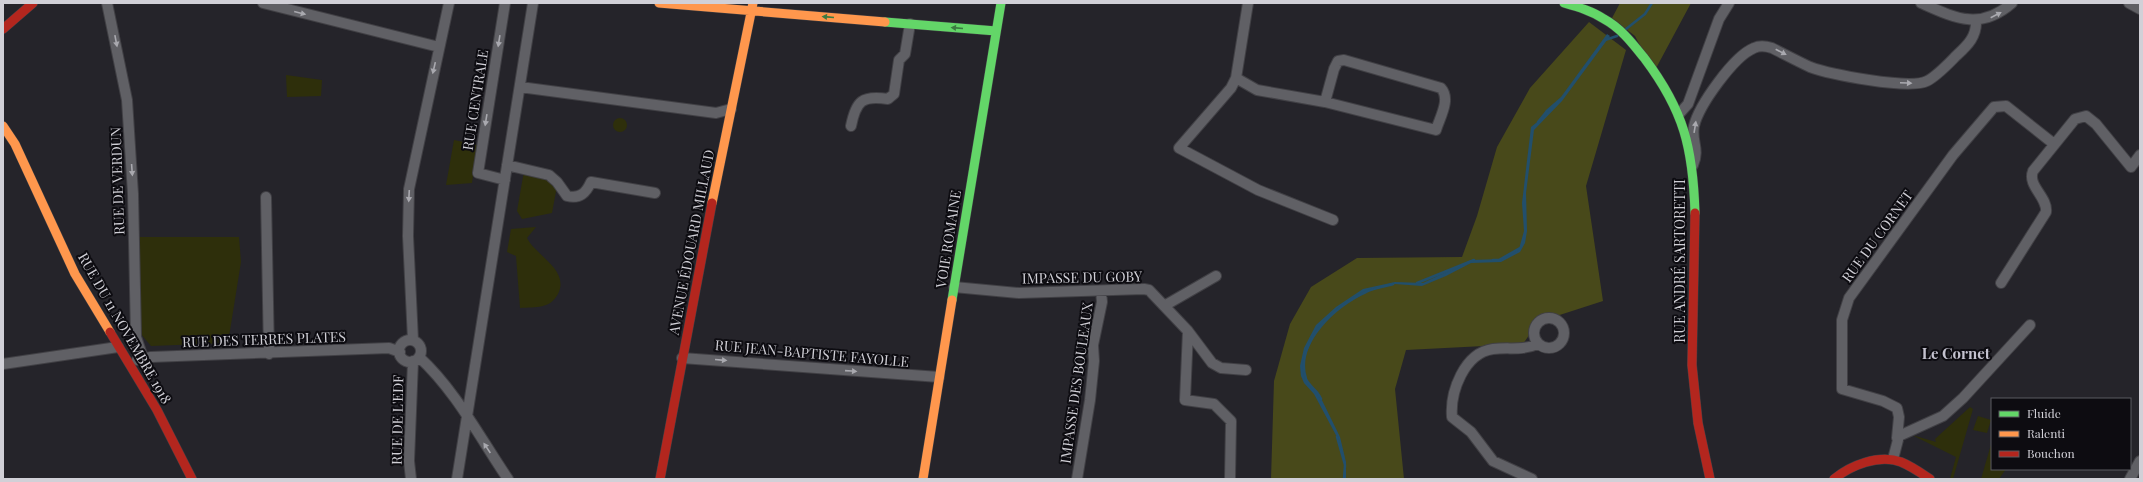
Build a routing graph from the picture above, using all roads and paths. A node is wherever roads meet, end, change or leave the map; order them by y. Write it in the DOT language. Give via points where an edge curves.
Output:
graph roads {
  1 [pos="33,3"];
  2 [pos="107,3"];
  3 [pos="263,3"];
  4 [pos="448,3"];
  5 [pos="505,3"];
  6 [pos="533,3"];
  7 [pos="659,3"];
  8 [pos="1001,3"];
  9 [pos="1248,3"];
  10 [pos="1564,3"];
  11 [pos="1729,3"];
  12 [pos="1921,3"];
  13 [pos="2012,3"];
  14 [pos="2129,3"];
  15 [pos="752,6"];
  16 [pos="2140,9"];
  17 [pos="1976,20"];
  18 [pos="910,24"];
  19 [pos="3,29"];
  20 [pos="996,31"];
  21 [pos="439,48"];
  22 [pos="1236,78"];
  23 [pos="520,87"];
  24 [pos="1325,102"];
  25 [pos="731,109"];
  26 [pos="716,113"];
  27 [pos="1679,114"];
  28 [pos="3,126"];
  29 [pos="727,126"];
  30 [pos="851,126"];
  31 [pos="2054,144"];
  32 [pos="2140,155"];
  33 [pos="507,165"];
  34 [pos="1693,165"];
  35 [pos="505,180"];
  36 [pos="656,193"];
  37 [pos="266,197"];
  38 [pos="1333,220"];
  39 [pos="1216,276"];
  40 [pos="2001,283"];
  41 [pos="954,287"];
  42 [pos="1101,291"];
  43 [pos="1164,306"];
  44 [pos="2030,325"];
  45 [pos="1188,331"];
  46 [pos="413,340"];
  47 [pos="1538,344"];
  48 [pos="118,347"];
  49 [pos="400,352"];
  50 [pos="269,354"];
  51 [pos="143,358"];
  52 [pos="682,358"];
  53 [pos="416,359"];
  54 [pos="128,362"];
  55 [pos="3,364"];
  56 [pos="1246,370"];
  57 [pos="939,377"];
  58 [pos="467,416"];
  59 [pos="1897,438"];
  60 [pos="1893,460"];
  61 [pos="2140,462"];
  62 [pos="192,479"];
  63 [pos="411,479"];
  64 [pos="457,479"];
  65 [pos="508,479"];
  66 [pos="660,479"];
  67 [pos="923,479"];
  68 [pos="1077,479"];
  69 [pos="1230,479"];
  70 [pos="1532,479"];
  71 [pos="1710,479"];
  72 [pos="1834,479"];
  73 [pos="1930,479"];
  74 [pos="2130,479"];
  1 -- 19 [label="street"];
  2 -- 51 [label="street, RUE DE VERDUN, one-way" via="127,100 133,194 136,337"];
  3 -- 21 [label="street, one-way"];
  4 -- 21 [label="street"];
  5 -- 35 [label="street, RUE CENTRALE, one-way" via="478,173"];
  6 -- 23 [label="street"];
  7 -- 15 [label="street"];
  8 -- 20 [label="street, VOIE ROMAINE"];
  9 -- 22 [label="street"];
  10 -- 27 [label="street, RUE ANDRÉ SARTORETTI" via="1592,11 1621,30 1667,92"];
  11 -- 27 [label="street" via="1719,19 1688,104"];
  12 -- 17 [label="street" via="1955,17"];
  17 -- 13 [label="street, one-way" via="1995,16"];
  14 -- 16 [label="street"];
  18 -- 15 [label="street, one-way"];
  15 -- 25 [label="street, AVENUE ÉDOUARD MILLAUD"];
  34 -- 17 [label="street, one-way" via="1697,156 1694,132 1696,121 1719,81 1744,53 1764,46 1823,71 1871,80 1926,82 1972,40 1977,30"];
  20 -- 18 [label="street, one-way"];
  18 -- 30 [label="street" via="894,94 888,99 868,98 860,103 854,109"];
  20 -- 41 [label="street, VOIE ROMAINE"];
  21 -- 46 [label="street, one-way" via="409,189 408,236"];
  22 -- 24 [label="street" via="1257,90"];
  22 -- 38 [label="street" via="1231,88 1179,148 1258,190"];
  23 -- 26 [label="street"];
  23 -- 33 [label="street"];
  24 -- 24 [label="street" via="1436,130 1446,99 1441,88 1344,60 1338,61 1334,69"];
  25 -- 26 [label="street"];
  25 -- 29 [label="street, AVENUE ÉDOUARD MILLAUD"];
  26 -- 29 [label="street"];
  27 -- 34 [label="street, RUE ANDRÉ SARTORETTI"];
  28 -- 48 [label="street, RUE DU 11 NOVEMBRE 1918" via="15,144 75,274"];
  29 -- 52 [label="street, AVENUE ÉDOUARD MILLAUD"];
  31 -- 32 [label="street" via="2075,119 2086,116 2096,124 2130,167"];
  31 -- 40 [label="street" via="2031,175 2047,205 2041,221"];
  31 -- 59 [label="street, RUE DU CORNET" via="2006,106 1994,108 1953,155 1849,298 1842,320 1842,389 1883,401 1897,408"];
  33 -- 35 [label="street"];
  33 -- 36 [label="street" via="548,175 568,196 574,198 583,194 590,182"];
  34 -- 71 [label="street, RUE ANDRÉ SARTORETTI" via="1696,203 1693,358 1698,433"];
  35 -- 58 [label="street"];
  37 -- 50 [label="street"];
  39 -- 43 [label="street"];
  41 -- 42 [label="street, IMPASSE DU GOBY" via="1019,293"];
  41 -- 57 [label="street, VOIE ROMAINE"];
  42 -- 43 [label="street, IMPASSE DU GOBY" via="1149,290"];
  42 -- 68 [label="street, IMPASSE DES BOULEAUX" via="1102,302 1093,345 1090,400"];
  43 -- 45 [label="street, IMPASSE DU GOBY"];
  44 -- 59 [label="street" via="1963,398 1943,416"];
  45 -- 56 [label="street, IMPASSE DU GOBY" via="1212,363 1221,368"];
  45 -- 69 [label="street" via="1185,400 1214,404 1232,421"];
  46 -- 49 [label="street" via="403,342"];
  46 -- 53 [label="street" via="420,347"];
  47 -- 70 [label="street" via="1526,349 1492,349 1473,358 1460,377 1451,404 1452,417 1471,432 1492,461"];
  48 -- 54 [label="street, RUE DU 11 NOVEMBRE 1918"];
  48 -- 55 [label="street"];
  49 -- 50 [label="street, RUE DES TERRES PLATES" via="389,348"];
  49 -- 53 [label="street" via="406,361"];
  50 -- 51 [label="street, RUE DES TERRES PLATES"];
  51 -- 54 [label="street, RUE DES TERRES PLATES"];
  52 -- 57 [label="street, RUE JEAN-BAPTISTE FAYOLLE, one-way"];
  52 -- 66 [label="street, AVENUE ÉDOUARD MILLAUD"];
  53 -- 58 [label="street" via="430,367"];
  53 -- 63 [label="street, RUE DE L'EDF" via="409,461"];
  54 -- 62 [label="street, RUE DU 11 NOVEMBRE 1918" via="157,410"];
  57 -- 67 [label="street, VOIE ROMAINE"];
  58 -- 64 [label="street"];
  65 -- 58 [label="street, one-way"];
  59 -- 60 [label="street"];
  60 -- 72 [label="street" via="1878,460 1858,466"];
  60 -- 73 [label="street" via="1914,468"];
  61 -- 74 [label="street"];
}
